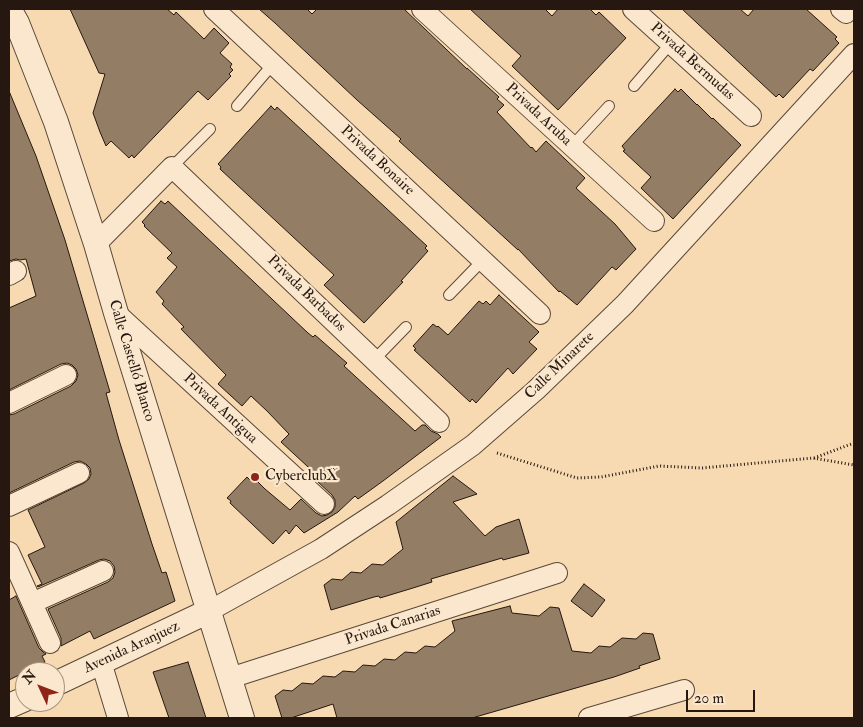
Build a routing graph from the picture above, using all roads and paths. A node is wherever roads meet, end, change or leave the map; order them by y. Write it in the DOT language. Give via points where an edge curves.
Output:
graph roads {
  1 [pos="9,9"];
  2 [pos="214,9"];
  3 [pos="422,9"];
  4 [pos="633,9"];
  5 [pos="671,43"];
  6 [pos="854,54"];
  7 [pos="273,64"];
  8 [pos="634,86"];
  9 [pos="237,106"];
  10 [pos="609,106"];
  11 [pos="751,116"];
  12 [pos="210,129"];
  13 [pos="572,146"];
  14 [pos="172,167"];
  15 [pos="654,221"];
  16 [pos="96,244"];
  17 [pos="483,260"];
  18 [pos="449,295"];
  19 [pos="116,313"];
  20 [pos="540,314"];
  21 [pos="406,327"];
  22 [pos="374,360"];
  23 [pos="66,375"];
  24 [pos="9,403"];
  25 [pos="439,422"];
  26 [pos="854,443"];
  27 [pos="473,445"];
  28 [pos="813,458"];
  29 [pos="854,465"];
  30 [pos="79,473"];
  31 [pos="324,504"];
  32 [pos="9,506"];
  33 [pos="9,552"];
  34 [pos="103,572"];
  35 [pos="557,573"];
  36 [pos="32,603"];
  37 [pos="209,611"];
  38 [pos="50,643"];
  39 [pos="101,662"];
  40 [pos="230,678"];
  41 [pos="65,679"];
  42 [pos="684,690"];
  43 [pos="118,718"];
  44 [pos="242,718"];
  45 [pos="589,718"];
  1 -- 16 [label="street, Calle Castelló Blanco" via="56,122"];
  2 -- 7 [label="street, Privada Bonaire"];
  3 -- 13 [label="street, Privada Aruba"];
  4 -- 5 [label="street, Privada Bermudas"];
  5 -- 8 [label="lane"];
  5 -- 11 [label="street, Privada Bermudas"];
  6 -- 27 [label="street, Calle Minarete" via="625,304 536,390"];
  7 -- 9 [label="lane"];
  7 -- 17 [label="street, Privada Bonaire"];
  10 -- 13 [label="lane"];
  12 -- 14 [label="lane"];
  13 -- 15 [label="street, Privada Aruba"];
  14 -- 16 [label="street"];
  14 -- 22 [label="street, Privada Barbados"];
  16 -- 19 [label="street, Calle Castelló Blanco"];
  17 -- 18 [label="lane"];
  17 -- 20 [label="street, Privada Bonaire"];
  19 -- 31 [label="street, Privada Antigua"];
  19 -- 37 [label="street, Calle Castelló Blanco"];
  21 -- 22 [label="lane"];
  22 -- 25 [label="street, Privada Barbados"];
  23 -- 24 [label="street"];
  26 -- 28 [label="path"];
  27 -- 28 [label="path" via="577,478 659,466 702,468"];
  27 -- 37 [label="street, Calle Minarete" via="321,549"];
  28 -- 29 [label="path"];
  30 -- 32 [label="street"];
  33 -- 36 [label="street"];
  34 -- 36 [label="street"];
  35 -- 40 [label="street, Privada Canarias"];
  36 -- 38 [label="street"];
  37 -- 39 [label="street, Avenida Aranjuez"];
  37 -- 40 [label="street, Calle Castelló Blanco"];
  39 -- 41 [label="street, Avenida Aranjuez"];
  39 -- 43 [label="street"];
  40 -- 44 [label="street, Calle Castelló Blanco"];
  42 -- 45 [label="street"];
}
